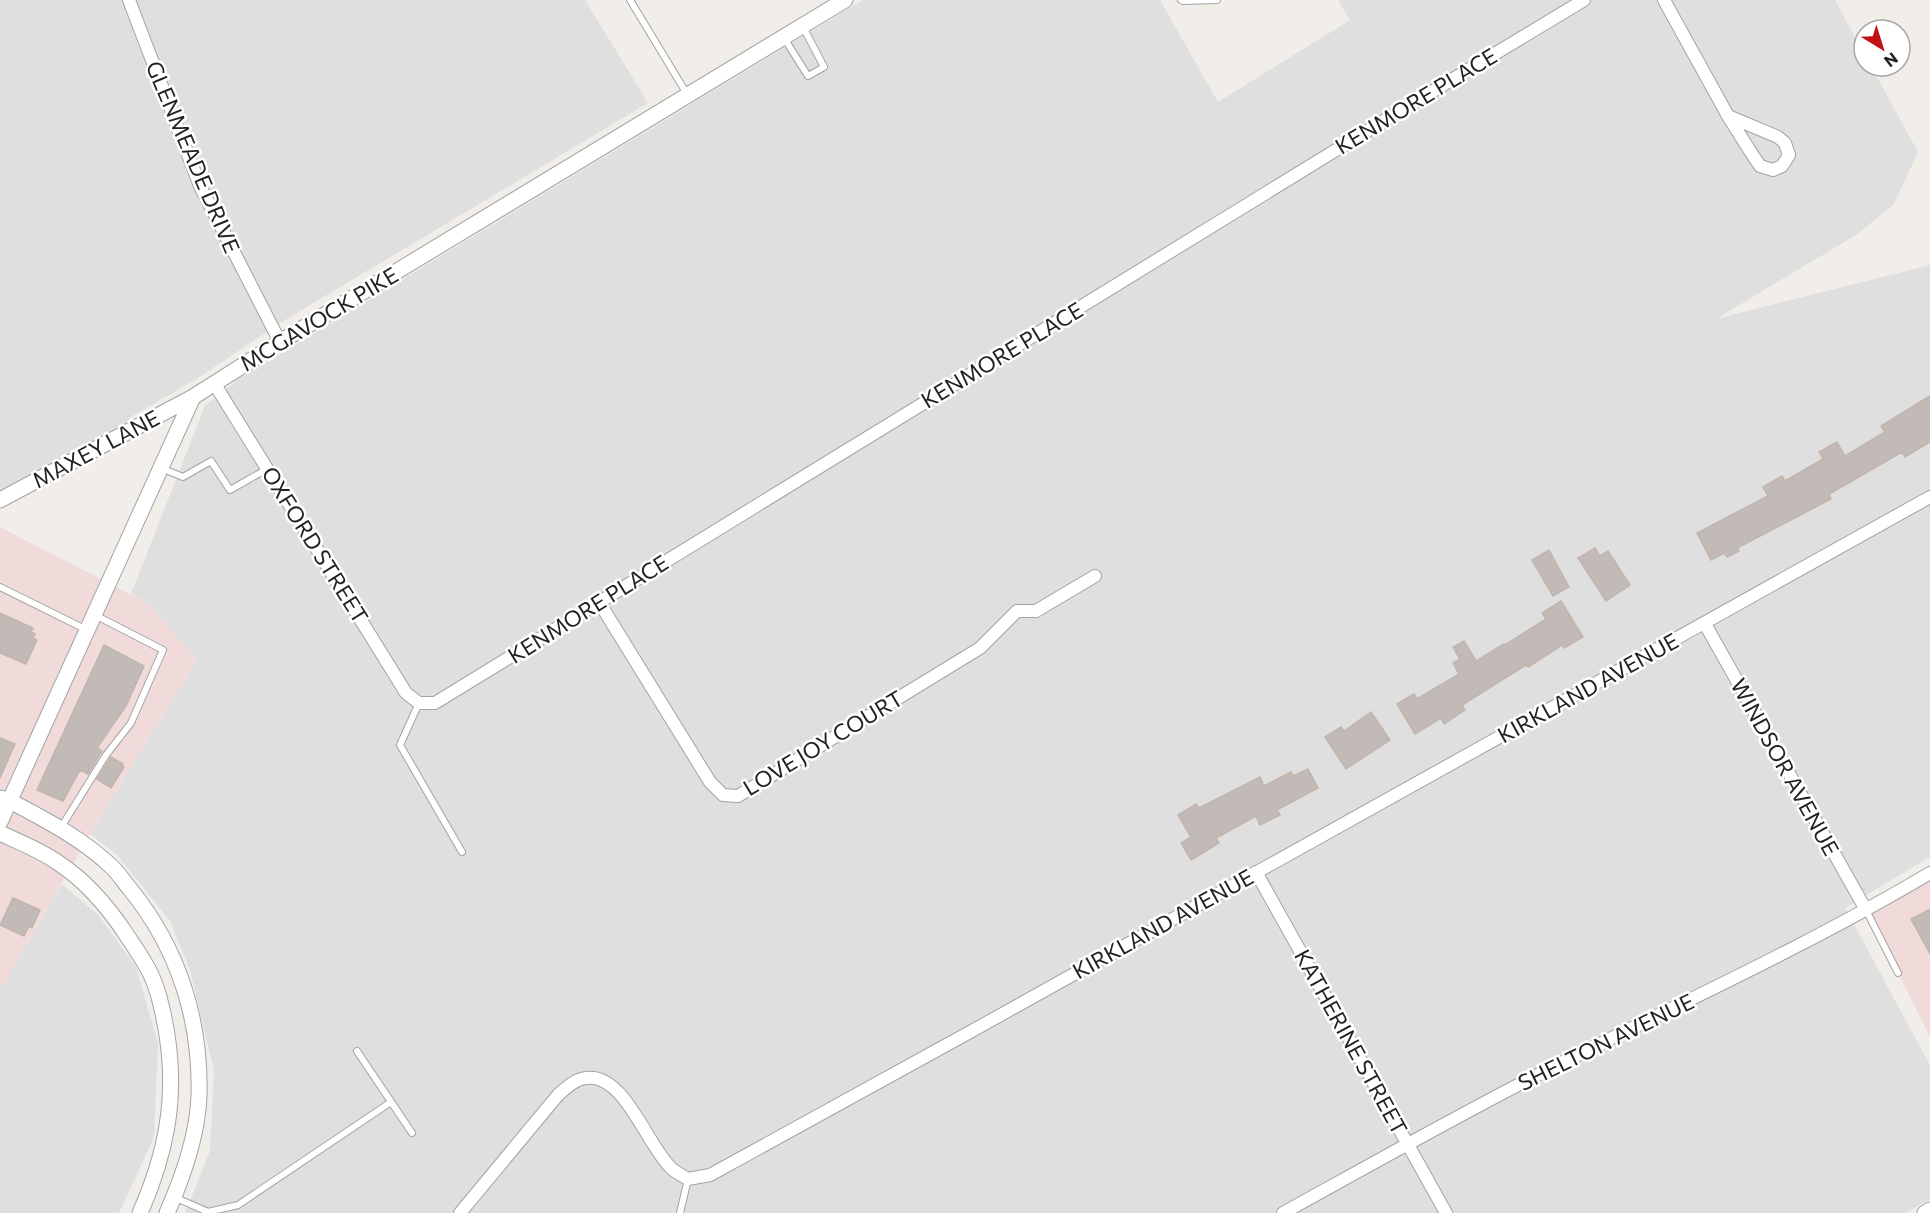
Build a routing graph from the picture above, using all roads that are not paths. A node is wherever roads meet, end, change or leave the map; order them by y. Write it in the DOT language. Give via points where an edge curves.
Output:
graph roads {
  1 [pos="129,0"];
  2 [pos="630,0"];
  3 [pos="845,0"];
  4 [pos="1181,0"];
  5 [pos="1216,0"];
  6 [pos="1584,0"];
  7 [pos="1664,0"];
  8 [pos="802,26"];
  9 [pos="784,37"];
  10 [pos="687,95"];
  11 [pos="1728,116"];
  12 [pos="280,342"];
  13 [pos="214,383"];
  14 [pos="193,397"];
  15 [pos="160,468"];
  16 [pos="267,468"];
  17 [pos="1930,497"];
  18 [pos="0,500"];
  19 [pos="1095,576"];
  20 [pos="0,587"];
  21 [pos="599,602"];
  22 [pos="95,614"];
  23 [pos="1704,624"];
  24 [pos="88,630"];
  25 [pos="419,703"];
  26 [pos="5,800"];
  27 [pos="0,822"];
  28 [pos="60,829"];
  29 [pos="0,833"];
  30 [pos="462,852"];
  31 [pos="1256,872"];
  32 [pos="1930,873"];
  33 [pos="1866,910"];
  34 [pos="1898,973"];
  35 [pos="357,1051"];
  36 [pos="392,1102"];
  37 [pos="412,1133"];
  38 [pos="1408,1144"];
  39 [pos="688,1179"];
  40 [pos="151,1186"];
  41 [pos="173,1196"];
  42 [pos="1930,1210"];
  43 [pos="140,1213"];
  44 [pos="167,1213"];
  45 [pos="460,1213"];
  46 [pos="680,1213"];
  47 [pos="1283,1213"];
  48 [pos="1446,1213"];
  49 [pos="1924,1213"];
  1 -- 12 [label="street, GLENMEADE DRIVE" via="200,186"];
  2 -- 10 [label="lane"];
  3 -- 8 [label="street, MCGAVOCK PIKE"];
  4 -- 5 [label="lane"];
  6 -- 21 [label="street, KENMORE PLACE"];
  7 -- 11 [label="street"];
  8 -- 9 [label="street, MCGAVOCK PIKE"];
  8 -- 9 [label="lane" via="824,67 808,76"];
  9 -- 10 [label="street, MCGAVOCK PIKE"];
  10 -- 12 [label="street, MCGAVOCK PIKE"];
  11 -- 11 [label="street" via="1760,166 1773,170 1782,166 1789,155 1785,143"];
  12 -- 13 [label="street, MCGAVOCK PIKE"];
  13 -- 14 [label="street, MCGAVOCK PIKE"];
  13 -- 16 [label="street, OXFORD STREET"];
  14 -- 15 [label="street"];
  14 -- 18 [label="street, MAXEY LANE"];
  15 -- 16 [label="lane" via="183,477 211,461 230,490"];
  15 -- 22 [label="street"];
  16 -- 25 [label="street, OXFORD STREET" via="406,693"];
  17 -- 23 [label="street, KIRKLAND AVENUE"];
  19 -- 21 [label="street, LOVE JOY COURT" via="1036,611 1017,611 980,648 738,796 723,795 710,782"];
  20 -- 24 [label="lane"];
  21 -- 25 [label="street, KENMORE PLACE" via="435,703"];
  22 -- 24 [label="street"];
  22 -- 28 [label="lane" via="163,650 131,723"];
  23 -- 31 [label="street, KIRKLAND AVENUE"];
  23 -- 33 [label="street, WINDSOR AVENUE"];
  24 -- 26 [label="street"];
  25 -- 30 [label="lane" via="400,745"];
  26 -- 27 [label="street"];
  26 -- 28 [label="street"];
  28 -- 41 [label="street" via="113,868 145,908 178,966 192,1021 199,1096 192,1140"];
  29 -- 40 [label="street" via="73,873 116,919 152,977 164,1015 171,1060 171,1101"];
  31 -- 38 [label="street, KATHERINE STREET"];
  31 -- 39 [label="street, KIRKLAND AVENUE" via="710,1175"];
  32 -- 33 [label="street, SHELTON AVENUE"];
  33 -- 34 [label="lane"];
  33 -- 38 [label="street, SHELTON AVENUE"];
  35 -- 36 [label="lane"];
  36 -- 37 [label="lane"];
  36 -- 41 [label="lane" via="238,1205 208,1212"];
  38 -- 47 [label="street, SHELTON AVENUE"];
  38 -- 48 [label="street, KATHERINE STREET"];
  39 -- 45 [label="street" via="672,1168 621,1094 605,1080 585,1078 558,1095"];
  39 -- 46 [label="lane"];
  40 -- 41 [label="street"];
  40 -- 43 [label="street"];
  41 -- 44 [label="street"];
  42 -- 49 [label="street"];
}
